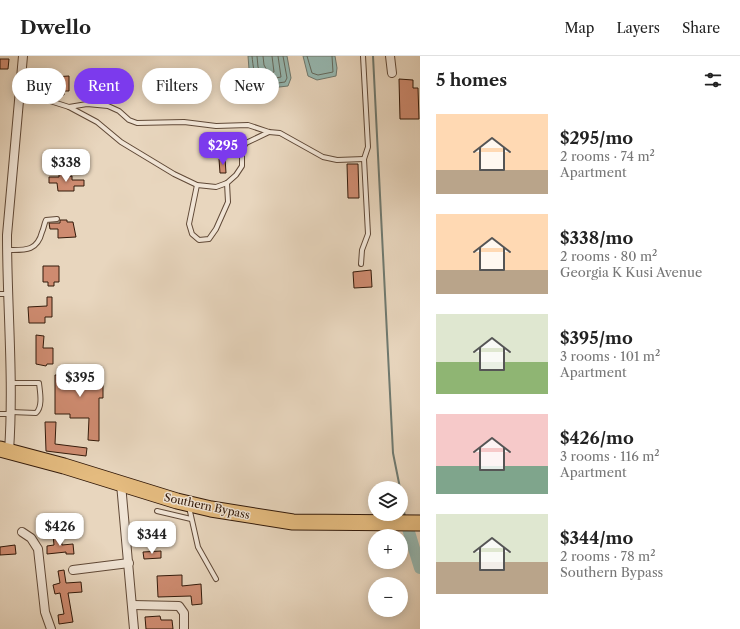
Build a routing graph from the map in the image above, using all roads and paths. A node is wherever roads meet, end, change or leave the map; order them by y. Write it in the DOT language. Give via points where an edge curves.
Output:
graph roads {
  1 [pos="23,56"];
  2 [pos="362,56"];
  3 [pos="390,56"];
  4 [pos="22,68"];
  5 [pos="392,72"];
  6 [pos="19,104"];
  7 [pos="61,104"];
  8 [pos="69,106"];
  9 [pos="269,132"];
  10 [pos="364,159"];
  11 [pos="227,183"];
  12 [pos="197,185"];
  13 [pos="57,219"];
  14 [pos="7,250"];
  15 [pos="360,264"];
  16 [pos="4,294"];
  17 [pos="11,383"];
  18 [pos="11,413"];
  19 [pos="0,414"];
  20 [pos="4,450"];
  21 [pos="121,484"];
  22 [pos="188,504"];
  23 [pos="157,511"];
  24 [pos="191,519"];
  25 [pos="420,523"];
  26 [pos="22,532"];
  27 [pos="128,563"];
  28 [pos="72,570"];
  29 [pos="216,579"];
  30 [pos="133,605"];
  31 [pos="51,629"];
  32 [pos="134,629"];
  33 [pos="184,629"];
  1 -- 4 [label="street"];
  2 -- 10 [label="lane" via="368,147"];
  3 -- 5 [label="street"];
  6 -- 14 [label="street"];
  7 -- 8 [label="lane"];
  8 -- 9 [label="lane" via="108,106 137,123 248,125"];
  8 -- 12 [label="lane" via="97,122 121,142"];
  9 -- 10 [label="lane" via="280,133 323,157 337,160"];
  9 -- 11 [label="lane" via="246,143 242,149 242,166"];
  10 -- 15 [label="lane" via="368,234"];
  11 -- 12 [label="lane" via="216,187"];
  11 -- 12 [label="lane" via="228,202 216,229 209,239 199,240 192,234 189,224"];
  13 -- 14 [label="lane" via="46,220 35,246"];
  14 -- 16 [label="street"];
  16 -- 17 [label="street"];
  17 -- 18 [label="street"];
  17 -- 18 [label="lane" via="39,383 40,407 36,413"];
  18 -- 19 [label="lane"];
  18 -- 20 [label="street"];
  20 -- 21 [label="highway, Southern Bypass"];
  21 -- 22 [label="highway, Southern Bypass"];
  21 -- 27 [label="street"];
  22 -- 24 [label="lane"];
  22 -- 25 [label="highway, Southern Bypass" via="283,521"];
  23 -- 24 [label="lane"];
  24 -- 29 [label="lane" via="198,547"];
  26 -- 31 [label="street" via="36,543 38,549 45,612"];
  27 -- 28 [label="street"];
  27 -- 30 [label="street"];
  30 -- 32 [label="street"];
  30 -- 33 [label="street" via="179,606 184,613"];
}
